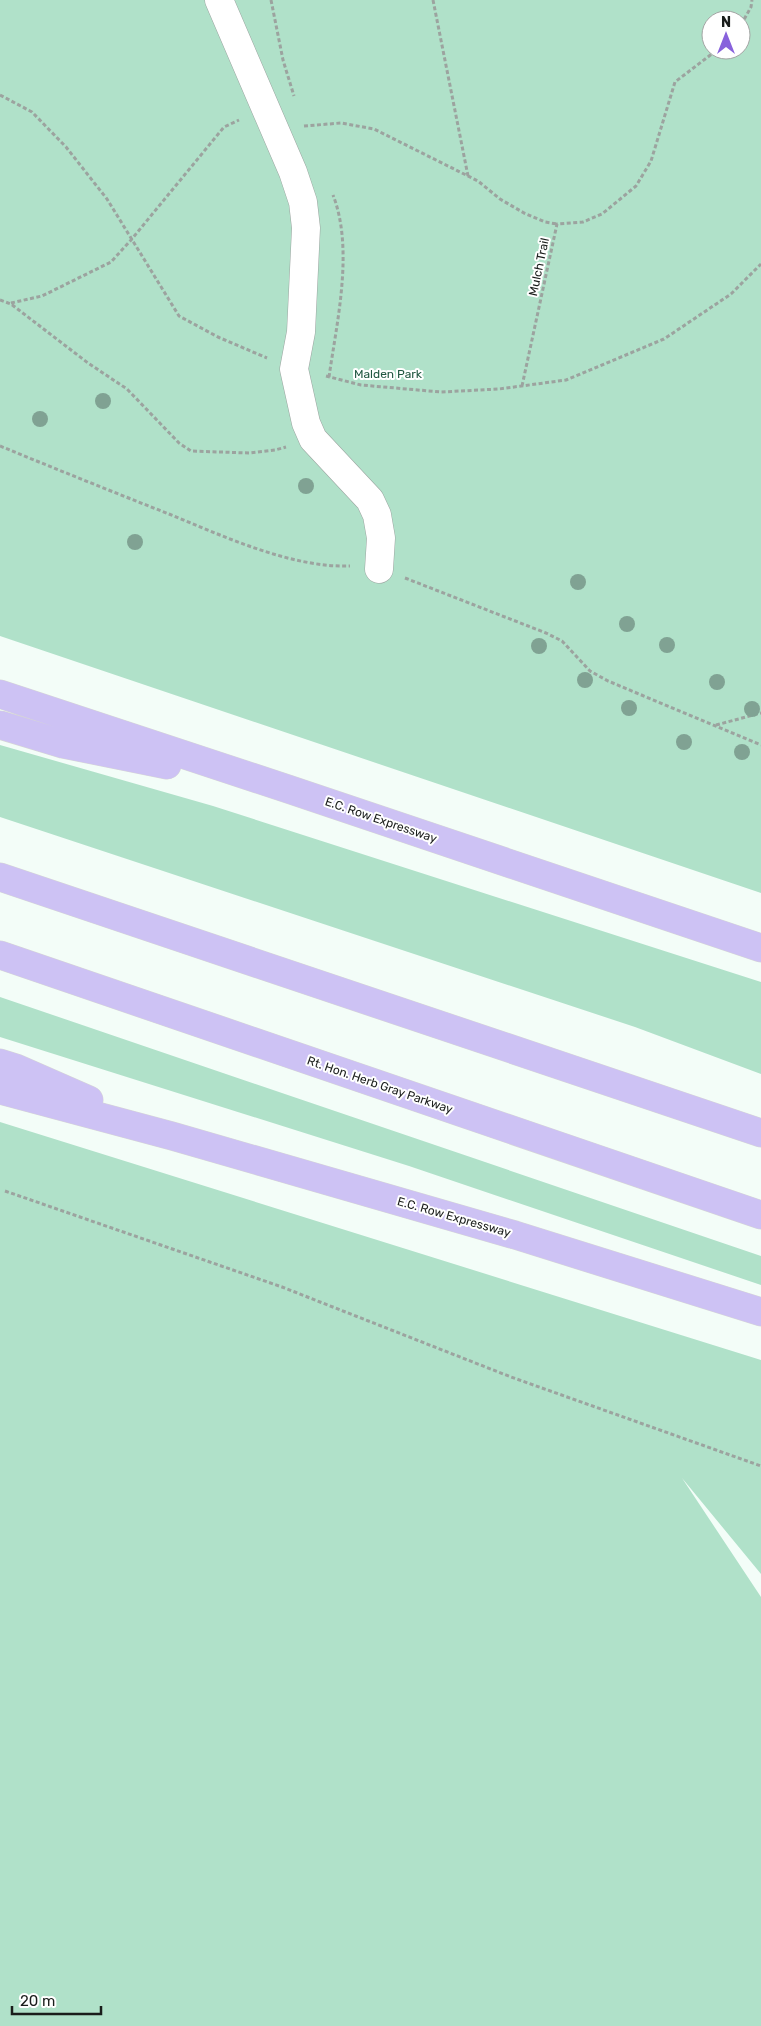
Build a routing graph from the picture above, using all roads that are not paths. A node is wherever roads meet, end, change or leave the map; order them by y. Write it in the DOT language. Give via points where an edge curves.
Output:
graph roads {
  1 [pos="218,0"];
  2 [pos="379,569"];
  3 [pos="0,694"];
  4 [pos="0,725"];
  5 [pos="288,789"];
  6 [pos="0,877"];
  7 [pos="761,948"];
  8 [pos="0,956"];
  9 [pos="0,1063"];
  10 [pos="0,1090"];
  11 [pos="761,1132"];
  12 [pos="172,1136"];
  13 [pos="761,1215"];
  14 [pos="761,1312"];
  1 -- 2 [label="lane" via="303,202 306,228 301,332 294,369 306,423 313,438 370,500 377,515 381,538"];
  3 -- 5 [label="highway, E.C. Row Expressway"];
  4 -- 5 [label="highway" via="63,744"];
  5 -- 7 [label="highway, E.C. Row Expressway"];
  6 -- 11 [label="highway"];
  8 -- 13 [label="highway, Rt. Hon. Herb Gray Parkway"];
  9 -- 12 [label="highway"];
  10 -- 12 [label="highway, E.C. Row Expressway"];
  12 -- 14 [label="highway, E.C. Row Expressway" via="515,1235"];
}
